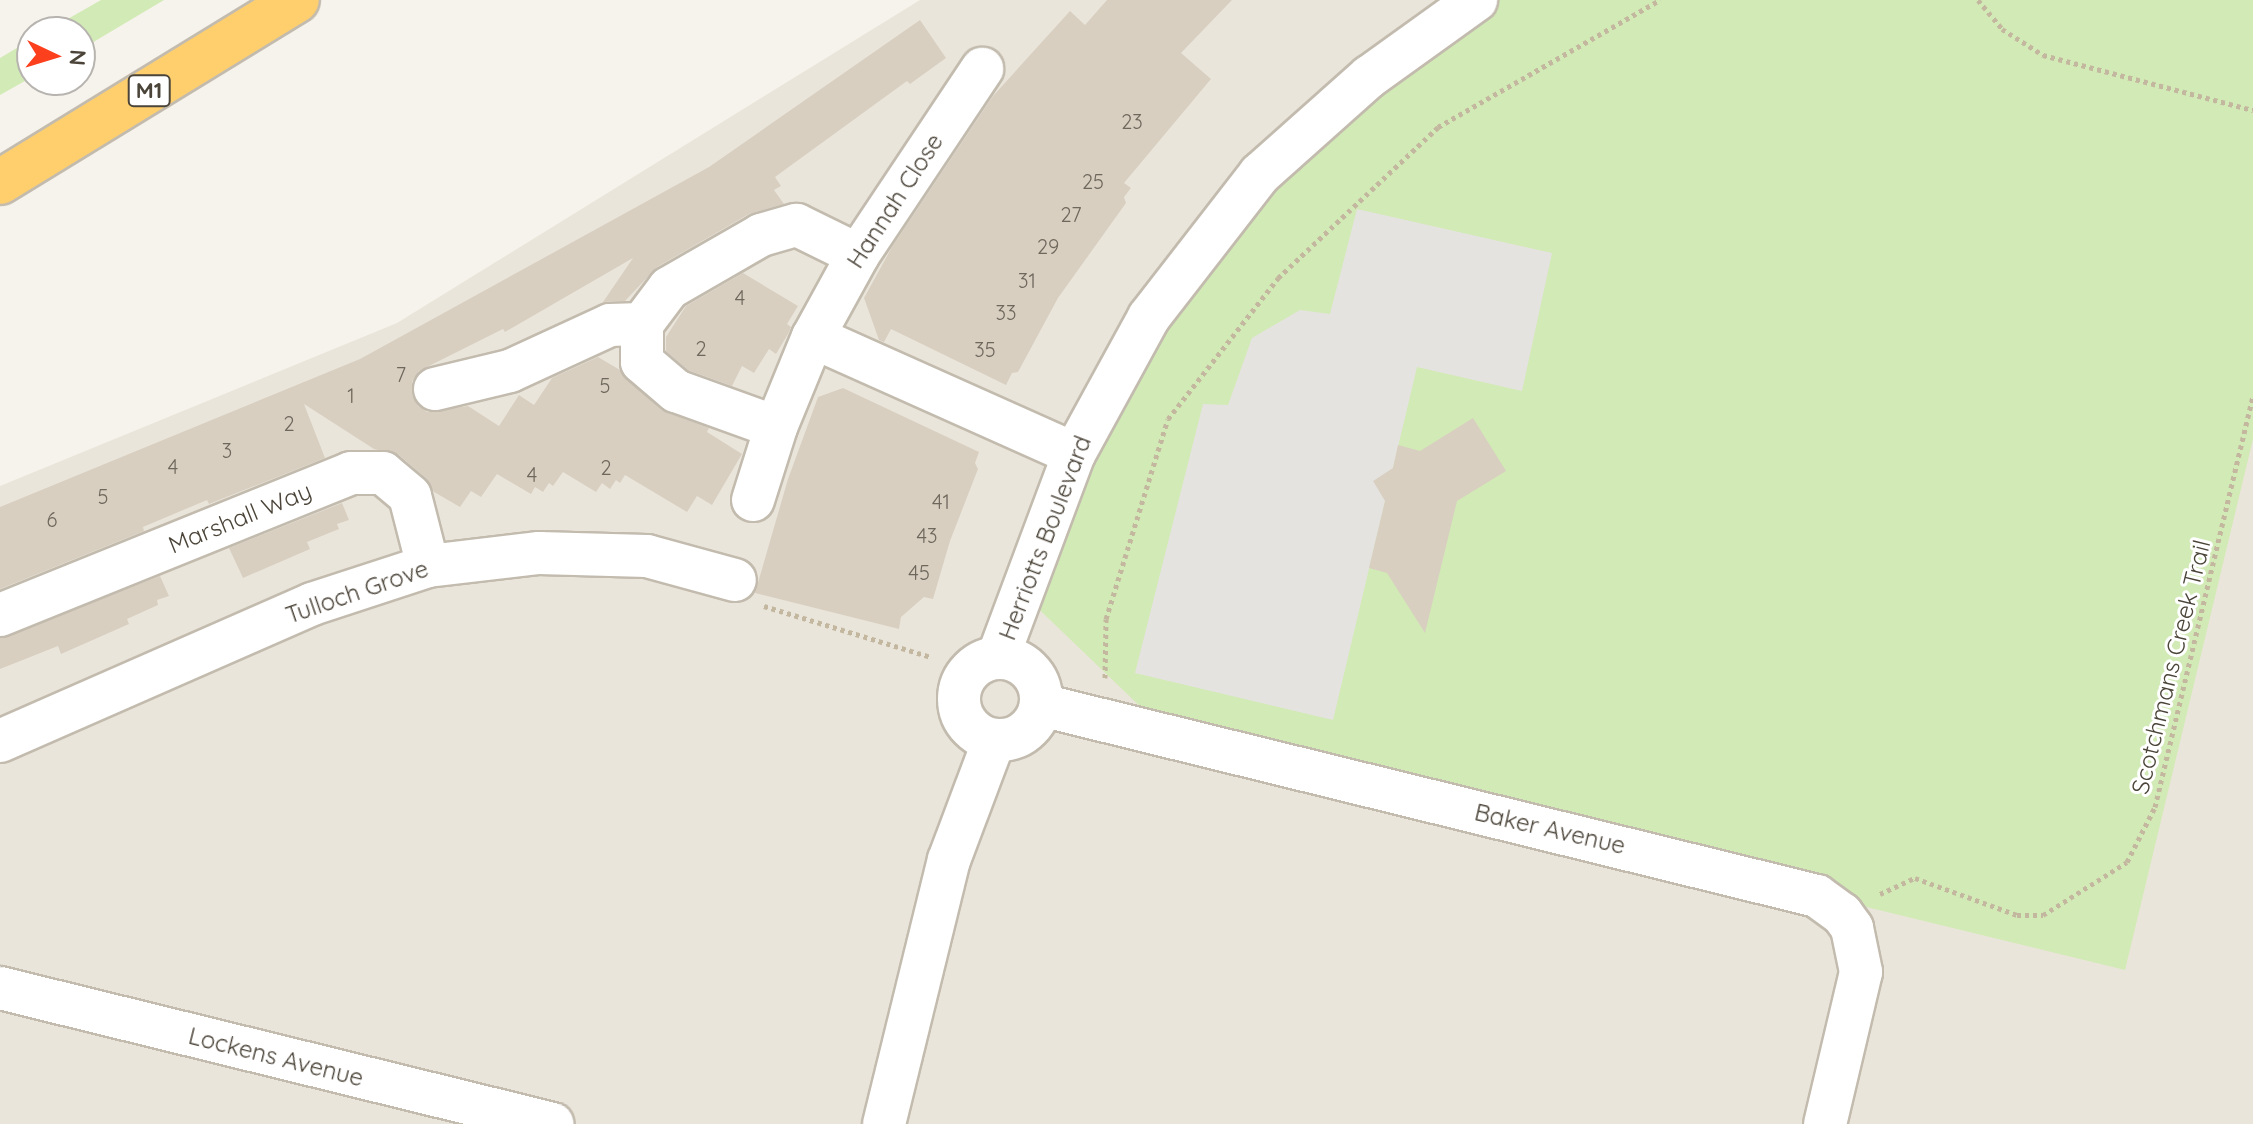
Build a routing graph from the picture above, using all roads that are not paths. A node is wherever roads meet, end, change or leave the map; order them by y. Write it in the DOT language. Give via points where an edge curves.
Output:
graph roads {
  1 [pos="297,0"];
  2 [pos="1476,0"];
  3 [pos="982,69"];
  4 [pos="0,182"];
  5 [pos="858,255"];
  6 [pos="642,324"];
  7 [pos="813,337"];
  8 [pos="435,389"];
  9 [pos="776,427"];
  10 [pos="1074,454"];
  11 [pos="753,500"];
  12 [pos="428,566"];
  13 [pos="735,580"];
  14 [pos="0,615"];
  15 [pos="998,657"];
  16 [pos="1041,705"];
  17 [pos="994,740"];
  18 [pos="0,741"];
  19 [pos="0,988"];
  20 [pos="553,1124"];
  21 [pos="884,1124"];
  22 [pos="1825,1124"];
  1 -- 4 [label="highway, M1"];
  2 -- 10 [label="street, Herriotts Boulevard" via="1369,77 1260,174 1149,317"];
  3 -- 5 [label="street, Hannah Close"];
  5 -- 6 [label="street" via="797,225 761,235 669,288"];
  5 -- 7 [label="street, Hannah Close"];
  6 -- 8 [label="street" via="610,325 510,371"];
  6 -- 9 [label="street" via="642,362 676,391"];
  7 -- 9 [label="street, Hannah Close"];
  7 -- 10 [label="street"];
  9 -- 11 [label="street, Hannah Close"];
  10 -- 15 [label="street, Herriotts Boulevard"];
  12 -- 13 [label="street, Tulloch Grove" via="539,553 647,556"];
  12 -- 14 [label="street, Marshall Way" via="410,496 383,473 351,473"];
  12 -- 18 [label="street, Tulloch Grove" via="312,604"];
  15 -- 16 [label="street" via="1031,671"];
  15 -- 17 [label="street" via="973,667 964,677 958,703 970,728"];
  16 -- 17 [label="street" via="1030,728 1019,736"];
  16 -- 22 [label="street, Baker Avenue" via="1817,896 1852,928 1861,972"];
  17 -- 21 [label="street" via="949,860"];
  19 -- 20 [label="street, Lockens Avenue"];
}
